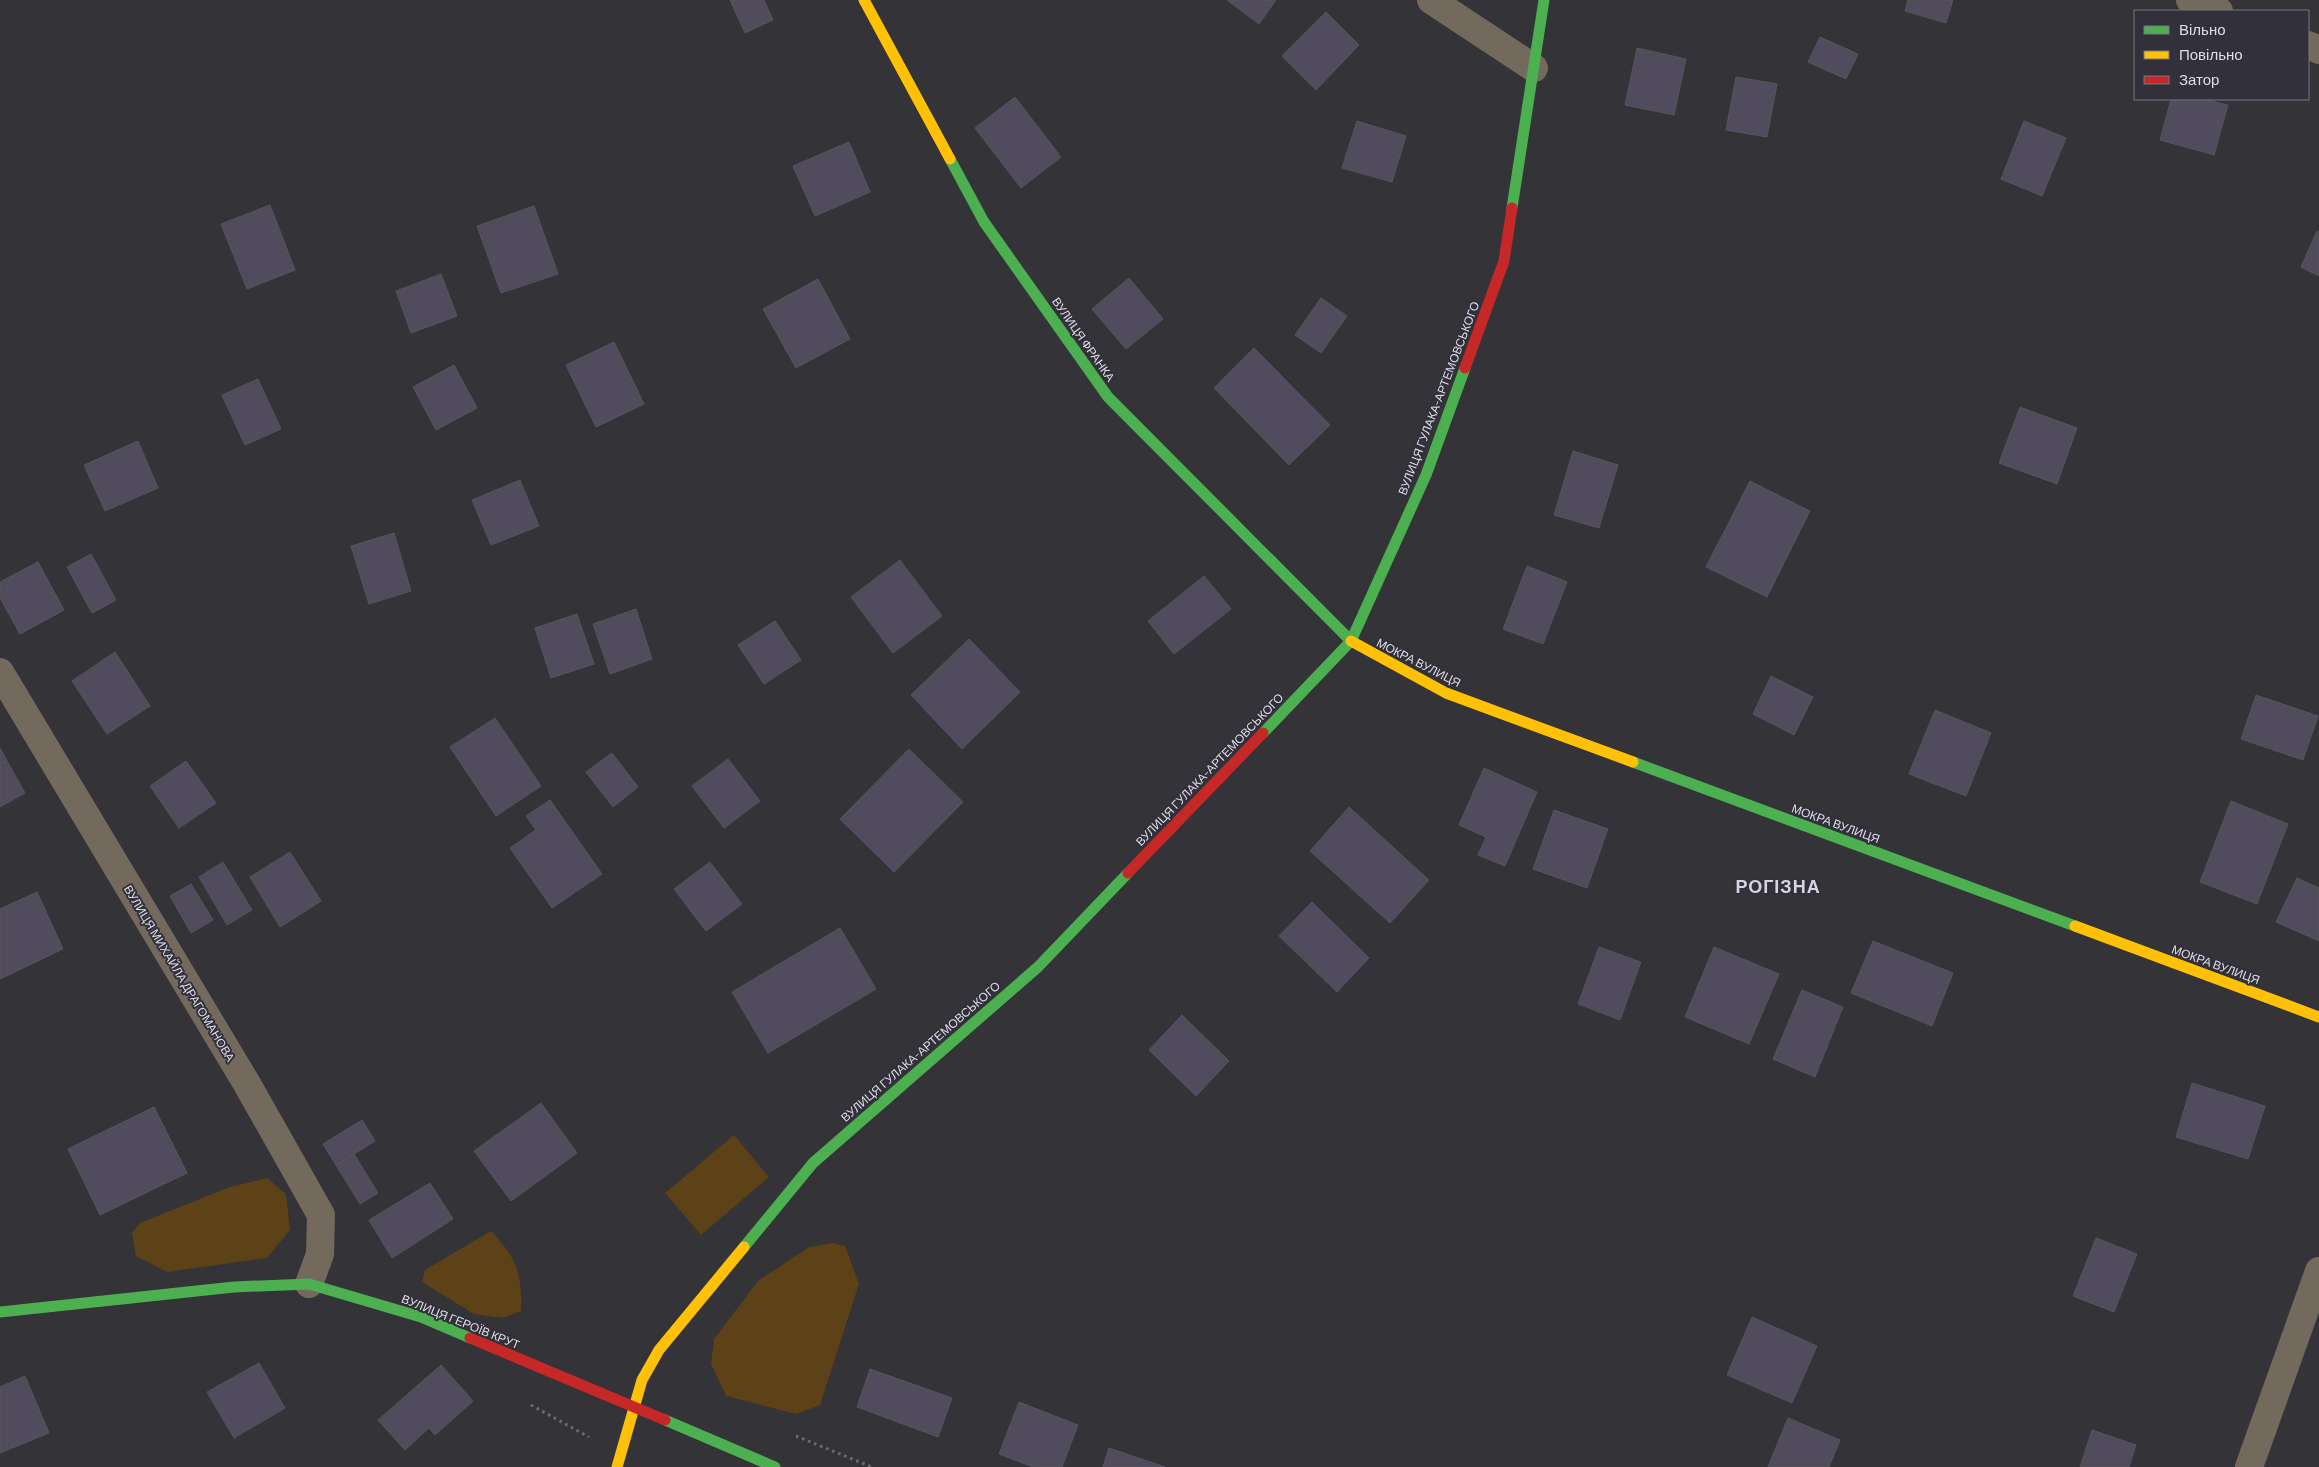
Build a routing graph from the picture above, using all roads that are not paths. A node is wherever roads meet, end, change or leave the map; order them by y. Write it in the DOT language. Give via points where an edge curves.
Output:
graph roads {
  1 [pos="864,0"];
  2 [pos="1431,0"];
  3 [pos="1544,0"];
  4 [pos="2190,0"];
  5 [pos="2216,10"];
  6 [pos="1534,68"];
  7 [pos="1351,641"];
  8 [pos="0,672"];
  9 [pos="2319,1016"];
  10 [pos="2319,1271"];
  11 [pos="309,1284"];
  12 [pos="0,1312"];
  13 [pos="635,1408"];
  14 [pos="617,1467"];
  15 [pos="775,1467"];
  16 [pos="2248,1467"];
  1 -- 7 [label="street, ВУЛИЦЯ ФРАНКА" via="984,222 1108,397"];
  2 -- 6 [label="street"];
  3 -- 6 [label="street, ВУЛИЦЯ ГУЛАКА-АРТЕМОВСЬКОГО"];
  4 -- 5 [label="street"];
  6 -- 7 [label="street, ВУЛИЦЯ ГУЛАКА-АРТЕМОВСЬКОГО" via="1504,261 1426,475"];
  7 -- 9 [label="street, МОКРА ВУЛИЦЯ" via="1446,693"];
  7 -- 13 [label="street, ВУЛИЦЯ ГУЛАКА-АРТЕМОВСЬКОГО" via="1038,967 814,1163 659,1350 642,1380"];
  8 -- 11 [label="street, ВУЛИЦЯ МИХАЙЛА ДРАГОМАНОВА" via="247,1084 321,1215 320,1254"];
  10 -- 16 [label="street"];
  11 -- 12 [label="street, ВУЛИЦЯ ГЕРОЇВ КРУТ" via="234,1287"];
  11 -- 13 [label="street, ВУЛИЦЯ ГЕРОЇВ КРУТ" via="421,1317"];
  13 -- 14 [label="street, ВУЛИЦЯ ГУЛАКА-АРТЕМОВСЬКОГО"];
  13 -- 15 [label="street, ВУЛИЦЯ ГЕРОЇВ КРУТ"];
}
